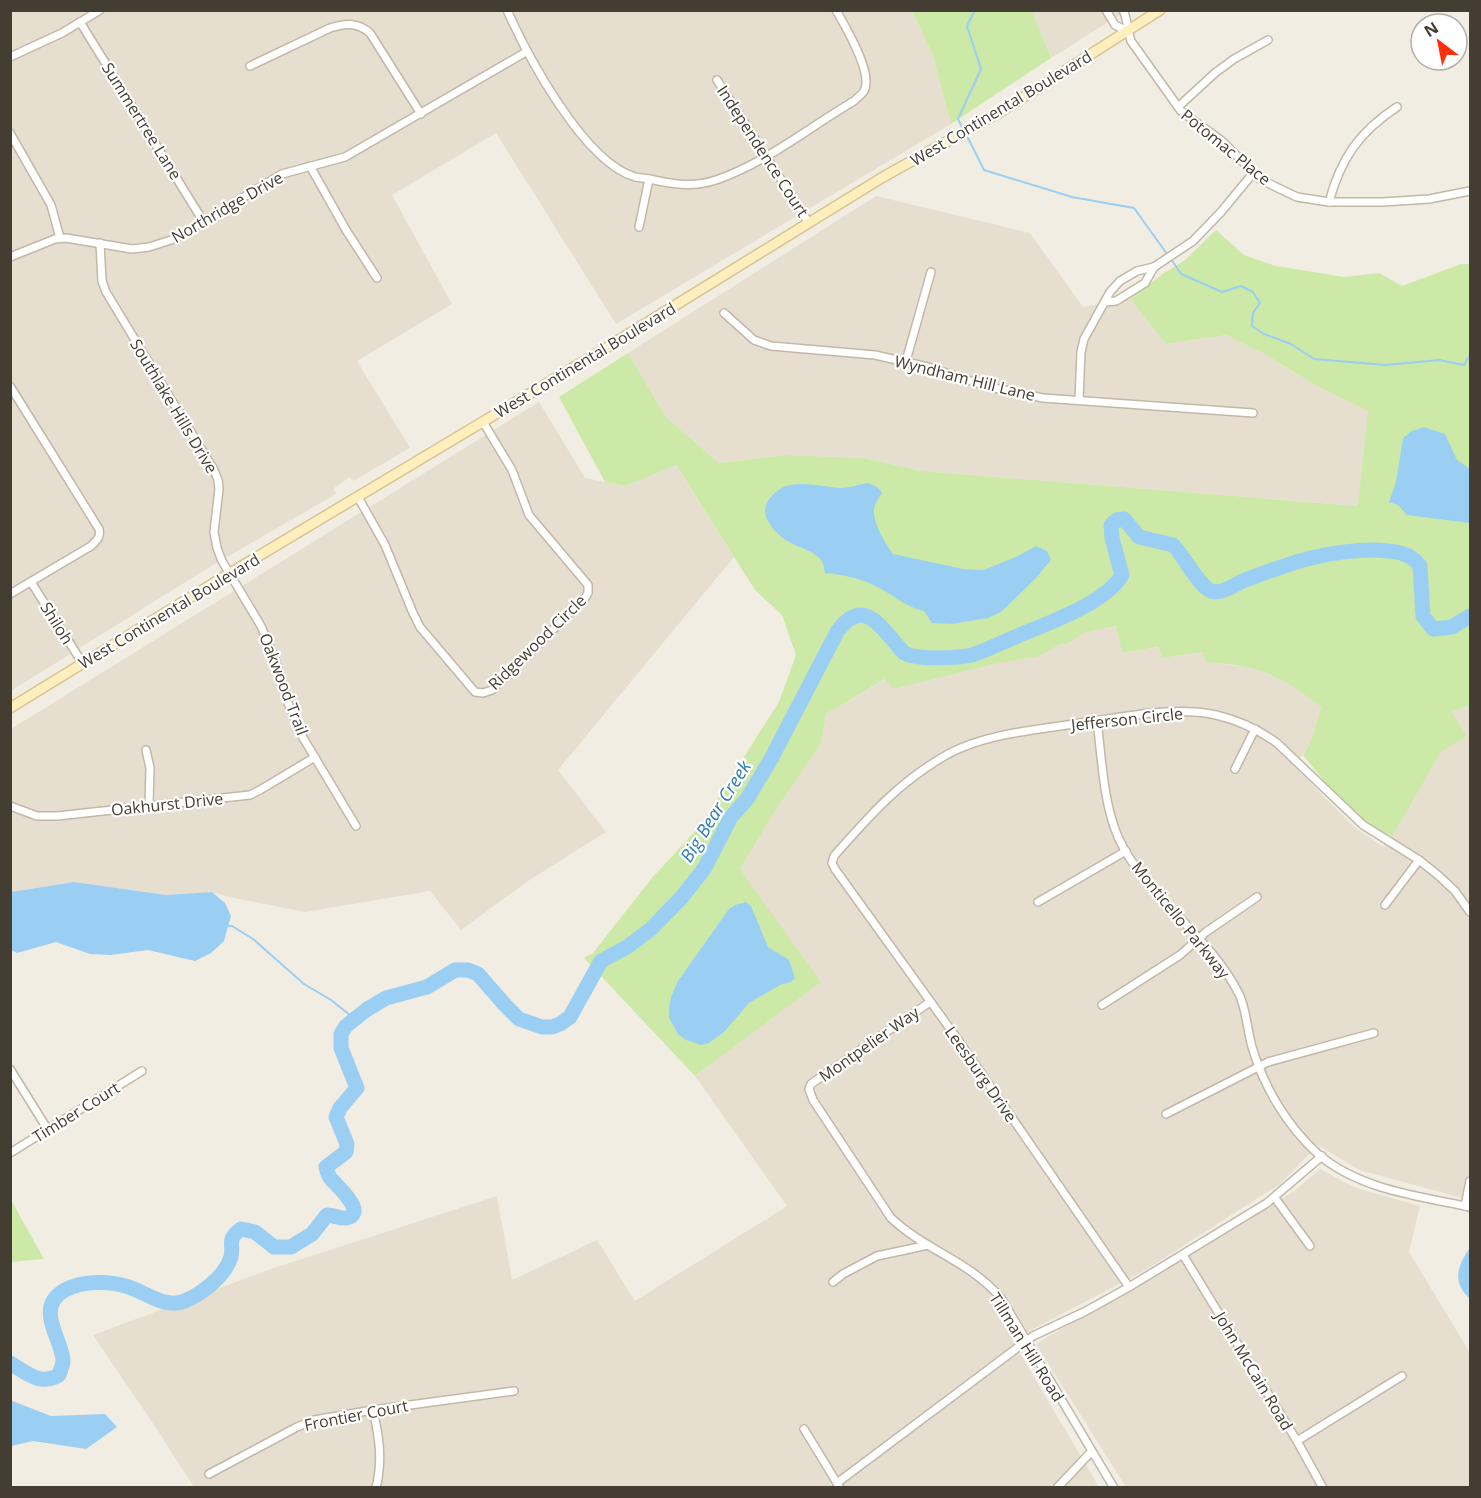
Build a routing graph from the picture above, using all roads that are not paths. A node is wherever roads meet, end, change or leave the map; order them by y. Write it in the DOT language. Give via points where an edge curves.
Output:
graph roads {
  1 [pos="100,10"];
  2 [pos="507,10"];
  3 [pos="836,10"];
  4 [pos="1106,10"];
  5 [pos="1123,10"];
  6 [pos="1160,10"];
  7 [pos="80,22"];
  8 [pos="1127,31"];
  9 [pos="1268,40"];
  10 [pos="526,52"];
  11 [pos="10,57"];
  12 [pos="250,66"];
  13 [pos="717,80"];
  14 [pos="1178,107"];
  15 [pos="1397,107"];
  16 [pos="421,114"];
  17 [pos="10,133"];
  18 [pos="767,157"];
  19 [pos="310,166"];
  20 [pos="1254,172"];
  21 [pos="649,178"];
  22 [pos="1470,191"];
  23 [pos="1329,202"];
  24 [pos="203,221"];
  25 [pos="809,223"];
  26 [pos="639,227"];
  27 [pos="60,238"];
  28 [pos="100,243"];
  29 [pos="10,257"];
  30 [pos="1154,267"];
  31 [pos="931,272"];
  32 [pos="377,278"];
  33 [pos="1105,302"];
  34 [pos="724,313"];
  35 [pos="906,361"];
  36 [pos="10,386"];
  37 [pos="1079,400"];
  38 [pos="1253,412"];
  39 [pos="483,422"];
  40 [pos="358,497"];
  41 [pos="230,573"];
  42 [pos="31,582"];
  43 [pos="10,594"];
  44 [pos="83,664"];
  45 [pos="10,708"];
  46 [pos="1097,721"];
  47 [pos="1254,729"];
  48 [pos="146,750"];
  49 [pos="315,758"];
  50 [pos="1235,769"];
  51 [pos="149,805"];
  52 [pos="10,806"];
  53 [pos="356,826"];
  54 [pos="1126,851"];
  55 [pos="1419,860"];
  56 [pos="832,863"];
  57 [pos="1257,897"];
  58 [pos="1038,902"];
  59 [pos="1385,905"];
  60 [pos="1470,912"];
  61 [pos="1199,938"];
  62 [pos="930,1002"];
  63 [pos="1102,1005"];
  64 [pos="1374,1033"];
  65 [pos="1258,1066"];
  66 [pos="10,1069"];
  67 [pos="142,1071"];
  68 [pos="809,1089"];
  69 [pos="1166,1114"];
  70 [pos="48,1130"];
  71 [pos="10,1153"];
  72 [pos="1322,1156"];
  73 [pos="1470,1181"];
  74 [pos="1275,1198"];
  75 [pos="1468,1206"];
  76 [pos="928,1245"];
  77 [pos="1310,1246"];
  78 [pos="1184,1255"];
  79 [pos="833,1282"];
  80 [pos="1129,1287"];
  81 [pos="1027,1341"];
  82 [pos="1402,1376"];
  83 [pos="514,1391"];
  84 [pos="373,1410"];
  85 [pos="804,1429"];
  86 [pos="1297,1441"];
  87 [pos="1091,1452"];
  88 [pos="209,1474"];
  89 [pos="839,1485"];
  90 [pos="376,1488"];
  91 [pos="1057,1488"];
  92 [pos="1114,1488"];
  93 [pos="1323,1488"];
  1 -- 7 [label="street"];
  2 -- 10 [label="street"];
  3 -- 18 [label="street" via="864,66 864,91"];
  4 -- 8 [label="street" via="1115,25"];
  5 -- 8 [label="street"];
  6 -- 8 [label="main road, West Continental Boulevard"];
  7 -- 11 [label="street"];
  7 -- 24 [label="street, Summertree Lane"];
  8 -- 14 [label="street, Potomac Place"];
  8 -- 25 [label="main road, West Continental Boulevard" via="993,116"];
  9 -- 14 [label="street" via="1215,73"];
  10 -- 16 [label="street, Northridge Drive"];
  10 -- 21 [label="street" via="594,150 635,177"];
  12 -- 16 [label="street" via="330,28 356,24 370,33"];
  13 -- 18 [label="street, Independence Court"];
  14 -- 20 [label="street, Potomac Place"];
  15 -- 23 [label="street" via="1377,120 1350,150"];
  16 -- 19 [label="street, Northridge Drive" via="345,157"];
  17 -- 27 [label="street" via="51,205"];
  18 -- 21 [label="street" via="715,181 696,185"];
  18 -- 25 [label="street, Independence Court"];
  19 -- 24 [label="street, Northridge Drive" via="282,174"];
  19 -- 32 [label="street"];
  20 -- 23 [label="street, Potomac Place" via="1260,179 1297,196"];
  20 -- 30 [label="street" via="1216,218"];
  21 -- 26 [label="street"];
  22 -- 23 [label="street, Potomac Place" via="1417,200"];
  24 -- 28 [label="street, Northridge Drive" via="174,239 149,248"];
  25 -- 39 [label="main road, West Continental Boulevard"];
  27 -- 28 [label="street, Northridge Drive"];
  27 -- 29 [label="street, Northridge Drive"];
  28 -- 41 [label="street, Southlake Hills Drive" via="106,292 218,480 214,532 217,548"];
  30 -- 33 [label="street" via="1145,283"];
  30 -- 33 [label="street" via="1120,281"];
  31 -- 35 [label="street"];
  33 -- 37 [label="street" via="1084,339"];
  34 -- 35 [label="street, Wyndham Hill Lane" via="748,336 771,346"];
  35 -- 37 [label="street, Wyndham Hill Lane" via="1015,393"];
  36 -- 42 [label="street" via="100,534 91,546"];
  37 -- 38 [label="street, Wyndham Hill Lane"];
  39 -- 40 [label="main road, West Continental Boulevard"];
  39 -- 40 [label="street, Ridgewood Circle" via="512,471 529,515 589,589 585,598 492,690 475,692 427,636"];
  40 -- 41 [label="main road, West Continental Boulevard"];
  41 -- 44 [label="main road, West Continental Boulevard"];
  41 -- 49 [label="street, Oakwood Trail" via="261,626 288,703"];
  42 -- 43 [label="street"];
  42 -- 44 [label="street, Shiloh"];
  44 -- 45 [label="main road, West Continental Boulevard"];
  46 -- 47 [label="street, Jefferson Circle" via="1197,713 1217,715"];
  46 -- 54 [label="street, Monticello Parkway" via="1107,797"];
  46 -- 56 [label="street, Jefferson Circle" via="1023,732 975,743 949,754 892,793 834,856"];
  47 -- 50 [label="street"];
  47 -- 55 [label="street, Jefferson Circle" via="1277,743 1363,825"];
  48 -- 51 [label="street" via="150,768"];
  49 -- 51 [label="street, Oakhurst Drive" via="250,795"];
  49 -- 53 [label="street, Oakwood Trail"];
  51 -- 52 [label="street, Oakhurst Drive" via="57,816 37,816"];
  54 -- 58 [label="street"];
  54 -- 61 [label="street, Monticello Parkway" via="1166,904"];
  55 -- 59 [label="street"];
  55 -- 60 [label="street, Jefferson Circle" via="1455,891"];
  56 -- 62 [label="street, Leesburg Drive"];
  57 -- 61 [label="street"];
  61 -- 63 [label="street" via="1180,955"];
  61 -- 65 [label="street, Monticello Parkway" via="1240,996"];
  62 -- 68 [label="street, Montpelier Way"];
  62 -- 80 [label="street, Leesburg Drive"];
  64 -- 65 [label="street"];
  65 -- 69 [label="street"];
  65 -- 72 [label="street, Monticello Parkway" via="1266,1086 1292,1124"];
  66 -- 70 [label="street"];
  67 -- 70 [label="street, Timber Court"];
  68 -- 76 [label="street, Tillman Hill Road" via="891,1218 907,1234"];
  70 -- 71 [label="street, Timber Court"];
  72 -- 74 [label="street"];
  72 -- 75 [label="street, Monticello Parkway" via="1379,1187"];
  73 -- 75 [label="street"];
  74 -- 77 [label="street"];
  74 -- 78 [label="street"];
  76 -- 79 [label="street" via="877,1256"];
  76 -- 81 [label="street, Tillman Hill Road" via="982,1279 1001,1298"];
  78 -- 80 [label="street"];
  78 -- 86 [label="street, John McCain Road"];
  80 -- 81 [label="street"];
  81 -- 87 [label="street, Tillman Hill Road"];
  81 -- 89 [label="street"];
  82 -- 86 [label="street"];
  83 -- 84 [label="street, Frontier Court"];
  84 -- 88 [label="street, Frontier Court" via="314,1420"];
  84 -- 90 [label="street" via="380,1451"];
  85 -- 89 [label="street"];
  86 -- 93 [label="street, John McCain Road"];
  87 -- 91 [label="street"];
  87 -- 92 [label="street, Tillman Hill Road"];
}
